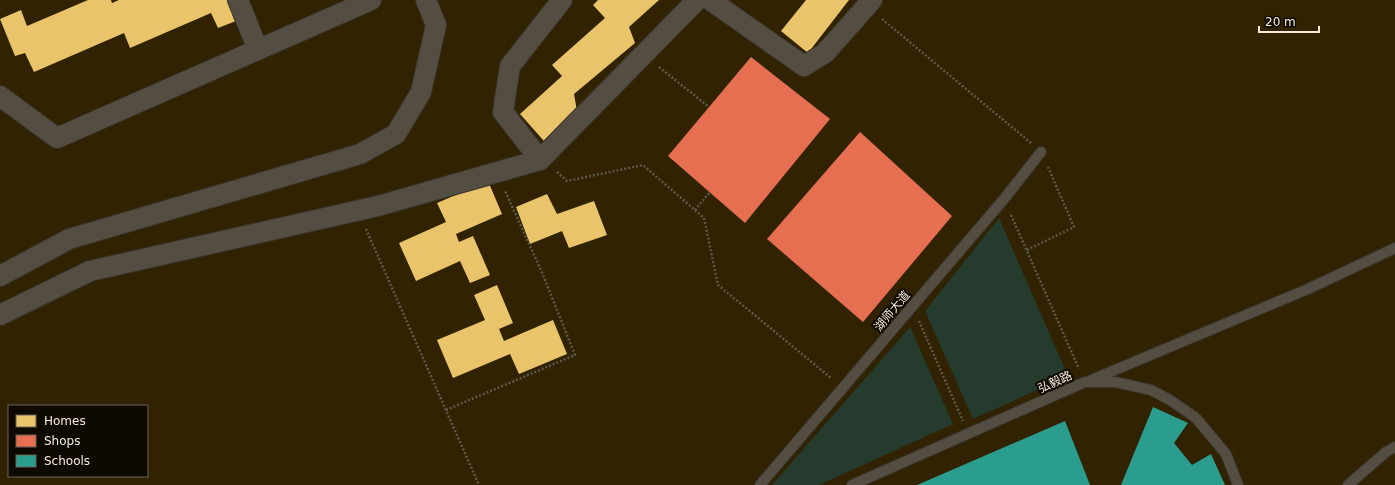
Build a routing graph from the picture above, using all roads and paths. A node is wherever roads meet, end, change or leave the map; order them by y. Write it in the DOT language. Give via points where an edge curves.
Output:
graph roads {
  1 [pos="238,0"];
  2 [pos="371,0"];
  3 [pos="426,0"];
  4 [pos="562,0"];
  5 [pos="697,0"];
  6 [pos="710,0"];
  7 [pos="872,0"];
  8 [pos="899,33"];
  9 [pos="258,50"];
  10 [pos="673,78"];
  11 [pos="0,96"];
  12 [pos="709,107"];
  13 [pos="1042,152"];
  14 [pos="540,160"];
  15 [pos="496,172"];
  16 [pos="567,181"];
  17 [pos="710,192"];
  18 [pos="1004,199"];
  19 [pos="358,210"];
  20 [pos="695,210"];
  21 [pos="1395,248"];
  22 [pos="1026,250"];
  23 [pos="0,276"];
  24 [pos="912,306"];
  25 [pos="0,315"];
  26 [pos="1085,382"];
  27 [pos="843,388"];
  28 [pos="446,410"];
  29 [pos="969,434"];
  30 [pos="1395,447"];
  31 [pos="479,485"];
  32 [pos="760,485"];
  33 [pos="852,485"];
  34 [pos="1238,485"];
  35 [pos="1348,485"];
  1 -- 9 [label="street"];
  2 -- 9 [label="street"];
  3 -- 23 [label="street" via="436,25 421,92 396,134 360,154 69,239"];
  4 -- 14 [label="street" via="510,66 504,112"];
  5 -- 14 [label="street"];
  6 -- 7 [label="street" via="804,66 825,53"];
  8 -- 13 [label="path"];
  9 -- 11 [label="street" via="57,138"];
  10 -- 12 [label="path"];
  13 -- 18 [label="lane, 湖师大道"];
  13 -- 22 [label="path" via="1074,227"];
  14 -- 15 [label="street"];
  15 -- 19 [label="street"];
  15 -- 28 [label="path" via="541,270 575,355"];
  16 -- 20 [label="path" via="643,165"];
  17 -- 20 [label="path"];
  18 -- 22 [label="path"];
  18 -- 24 [label="lane, 湖师大道"];
  19 -- 25 [label="street" via="90,271"];
  19 -- 28 [label="path"];
  20 -- 27 [label="path" via="704,218 718,285"];
  21 -- 26 [label="lane" via="1308,289"];
  22 -- 26 [label="path"];
  24 -- 27 [label="lane, 湖师大道"];
  24 -- 29 [label="path"];
  26 -- 29 [label="lane, 弘毅路"];
  26 -- 34 [label="lane, 弘毅路" via="1115,382 1150,390 1170,400 1196,418 1226,454"];
  27 -- 32 [label="lane, 湖师大道"];
  28 -- 31 [label="path"];
  29 -- 33 [label="lane, 弘毅路"];
  30 -- 35 [label="lane"];
}
